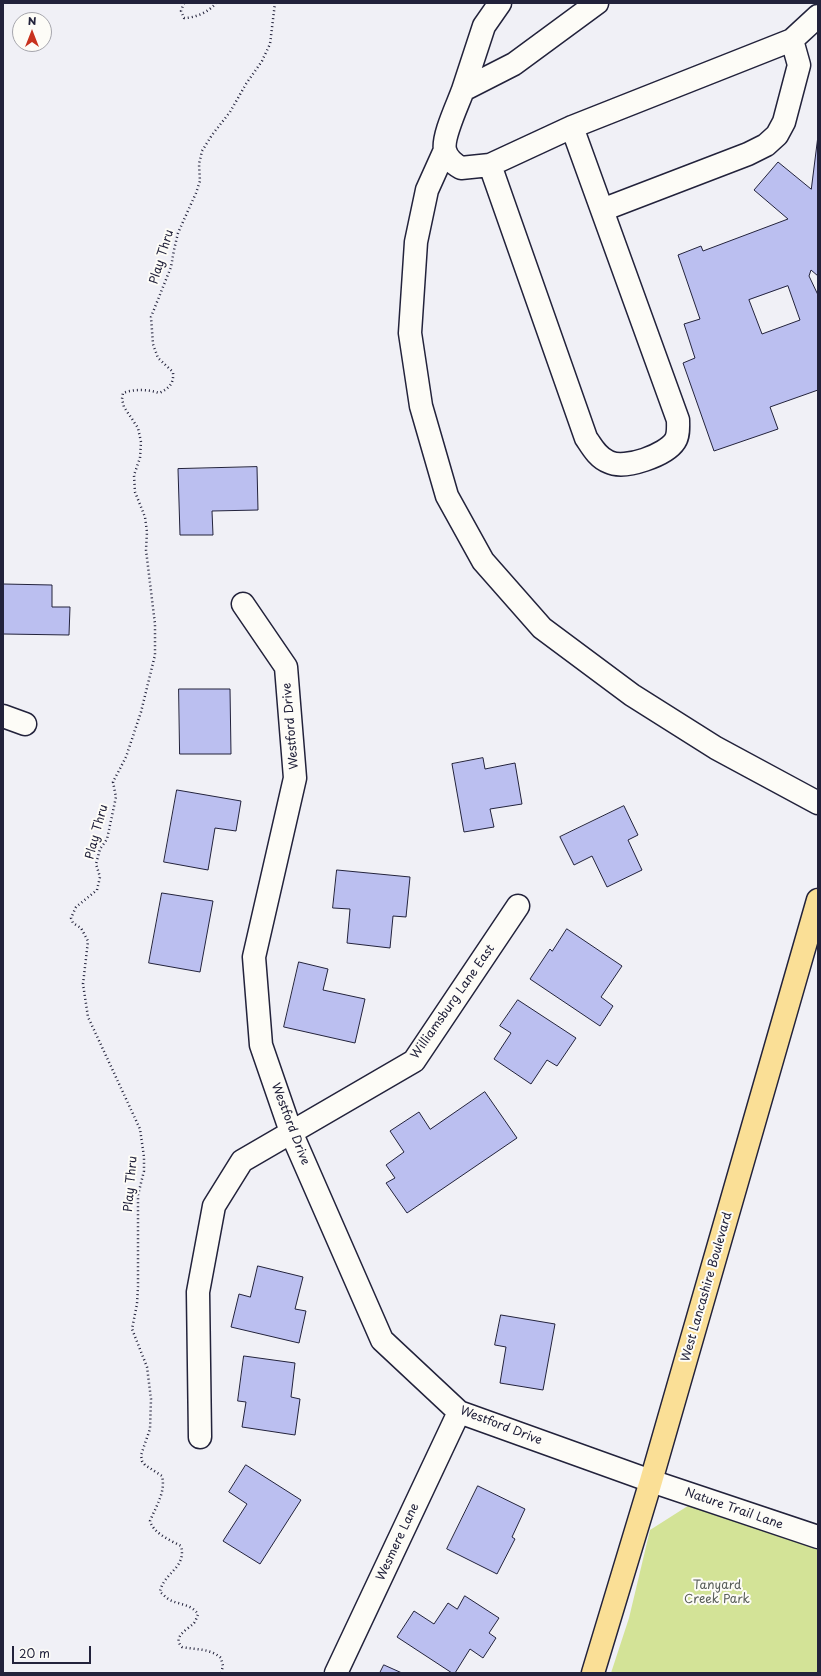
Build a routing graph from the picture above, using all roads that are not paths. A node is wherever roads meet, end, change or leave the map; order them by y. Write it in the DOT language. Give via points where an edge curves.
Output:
graph roads {
  1 [pos="500,3"];
  2 [pos="597,3"];
  3 [pos="818,16"];
  4 [pos="792,40"];
  5 [pos="463,90"];
  6 [pos="572,127"];
  7 [pos="445,150"];
  8 [pos="490,165"];
  9 [pos="602,210"];
  10 [pos="243,604"];
  11 [pos="3,716"];
  12 [pos="25,724"];
  13 [pos="818,803"];
  14 [pos="818,900"];
  15 [pos="518,906"];
  16 [pos="291,1132"];
  17 [pos="459,1412"];
  18 [pos="200,1437"];
  19 [pos="651,1481"];
  20 [pos="818,1537"];
  21 [pos="336,1673"];
  22 [pos="593,1673"];
  1 -- 5 [label="street" via="484,26"];
  2 -- 5 [label="street" via="514,64"];
  3 -- 4 [label="street"];
  4 -- 6 [label="street"];
  4 -- 9 [label="street" via="799,65 784,122 777,135 766,145"];
  5 -- 7 [label="street" via="447,131"];
  6 -- 8 [label="street"];
  6 -- 9 [label="street"];
  7 -- 8 [label="street" via="450,160 461,168"];
  7 -- 13 [label="street" via="427,190 416,242 410,333 421,406 447,496 483,561 542,628 632,695 716,748"];
  8 -- 9 [label="street" via="586,438 601,458 610,463 635,464 671,446 677,439 678,420"];
  10 -- 16 [label="street, Westford Drive" via="286,667 295,778 254,957 261,1045"];
  11 -- 12 [label="street"];
  14 -- 19 [label="main road, West Lancashire Boulevard"];
  15 -- 16 [label="street, Williamsburg Lane East" via="414,1061"];
  16 -- 17 [label="street, Westford Drive" via="382,1340"];
  16 -- 18 [label="street, Williamsburg Lane East" via="242,1161 214,1206 198,1292"];
  17 -- 19 [label="street, Westford Drive"];
  17 -- 21 [label="street, Wesmere Lane"];
  19 -- 20 [label="street, Nature Trail Lane"];
  19 -- 22 [label="main road, West Lancashire Boulevard"];
}
